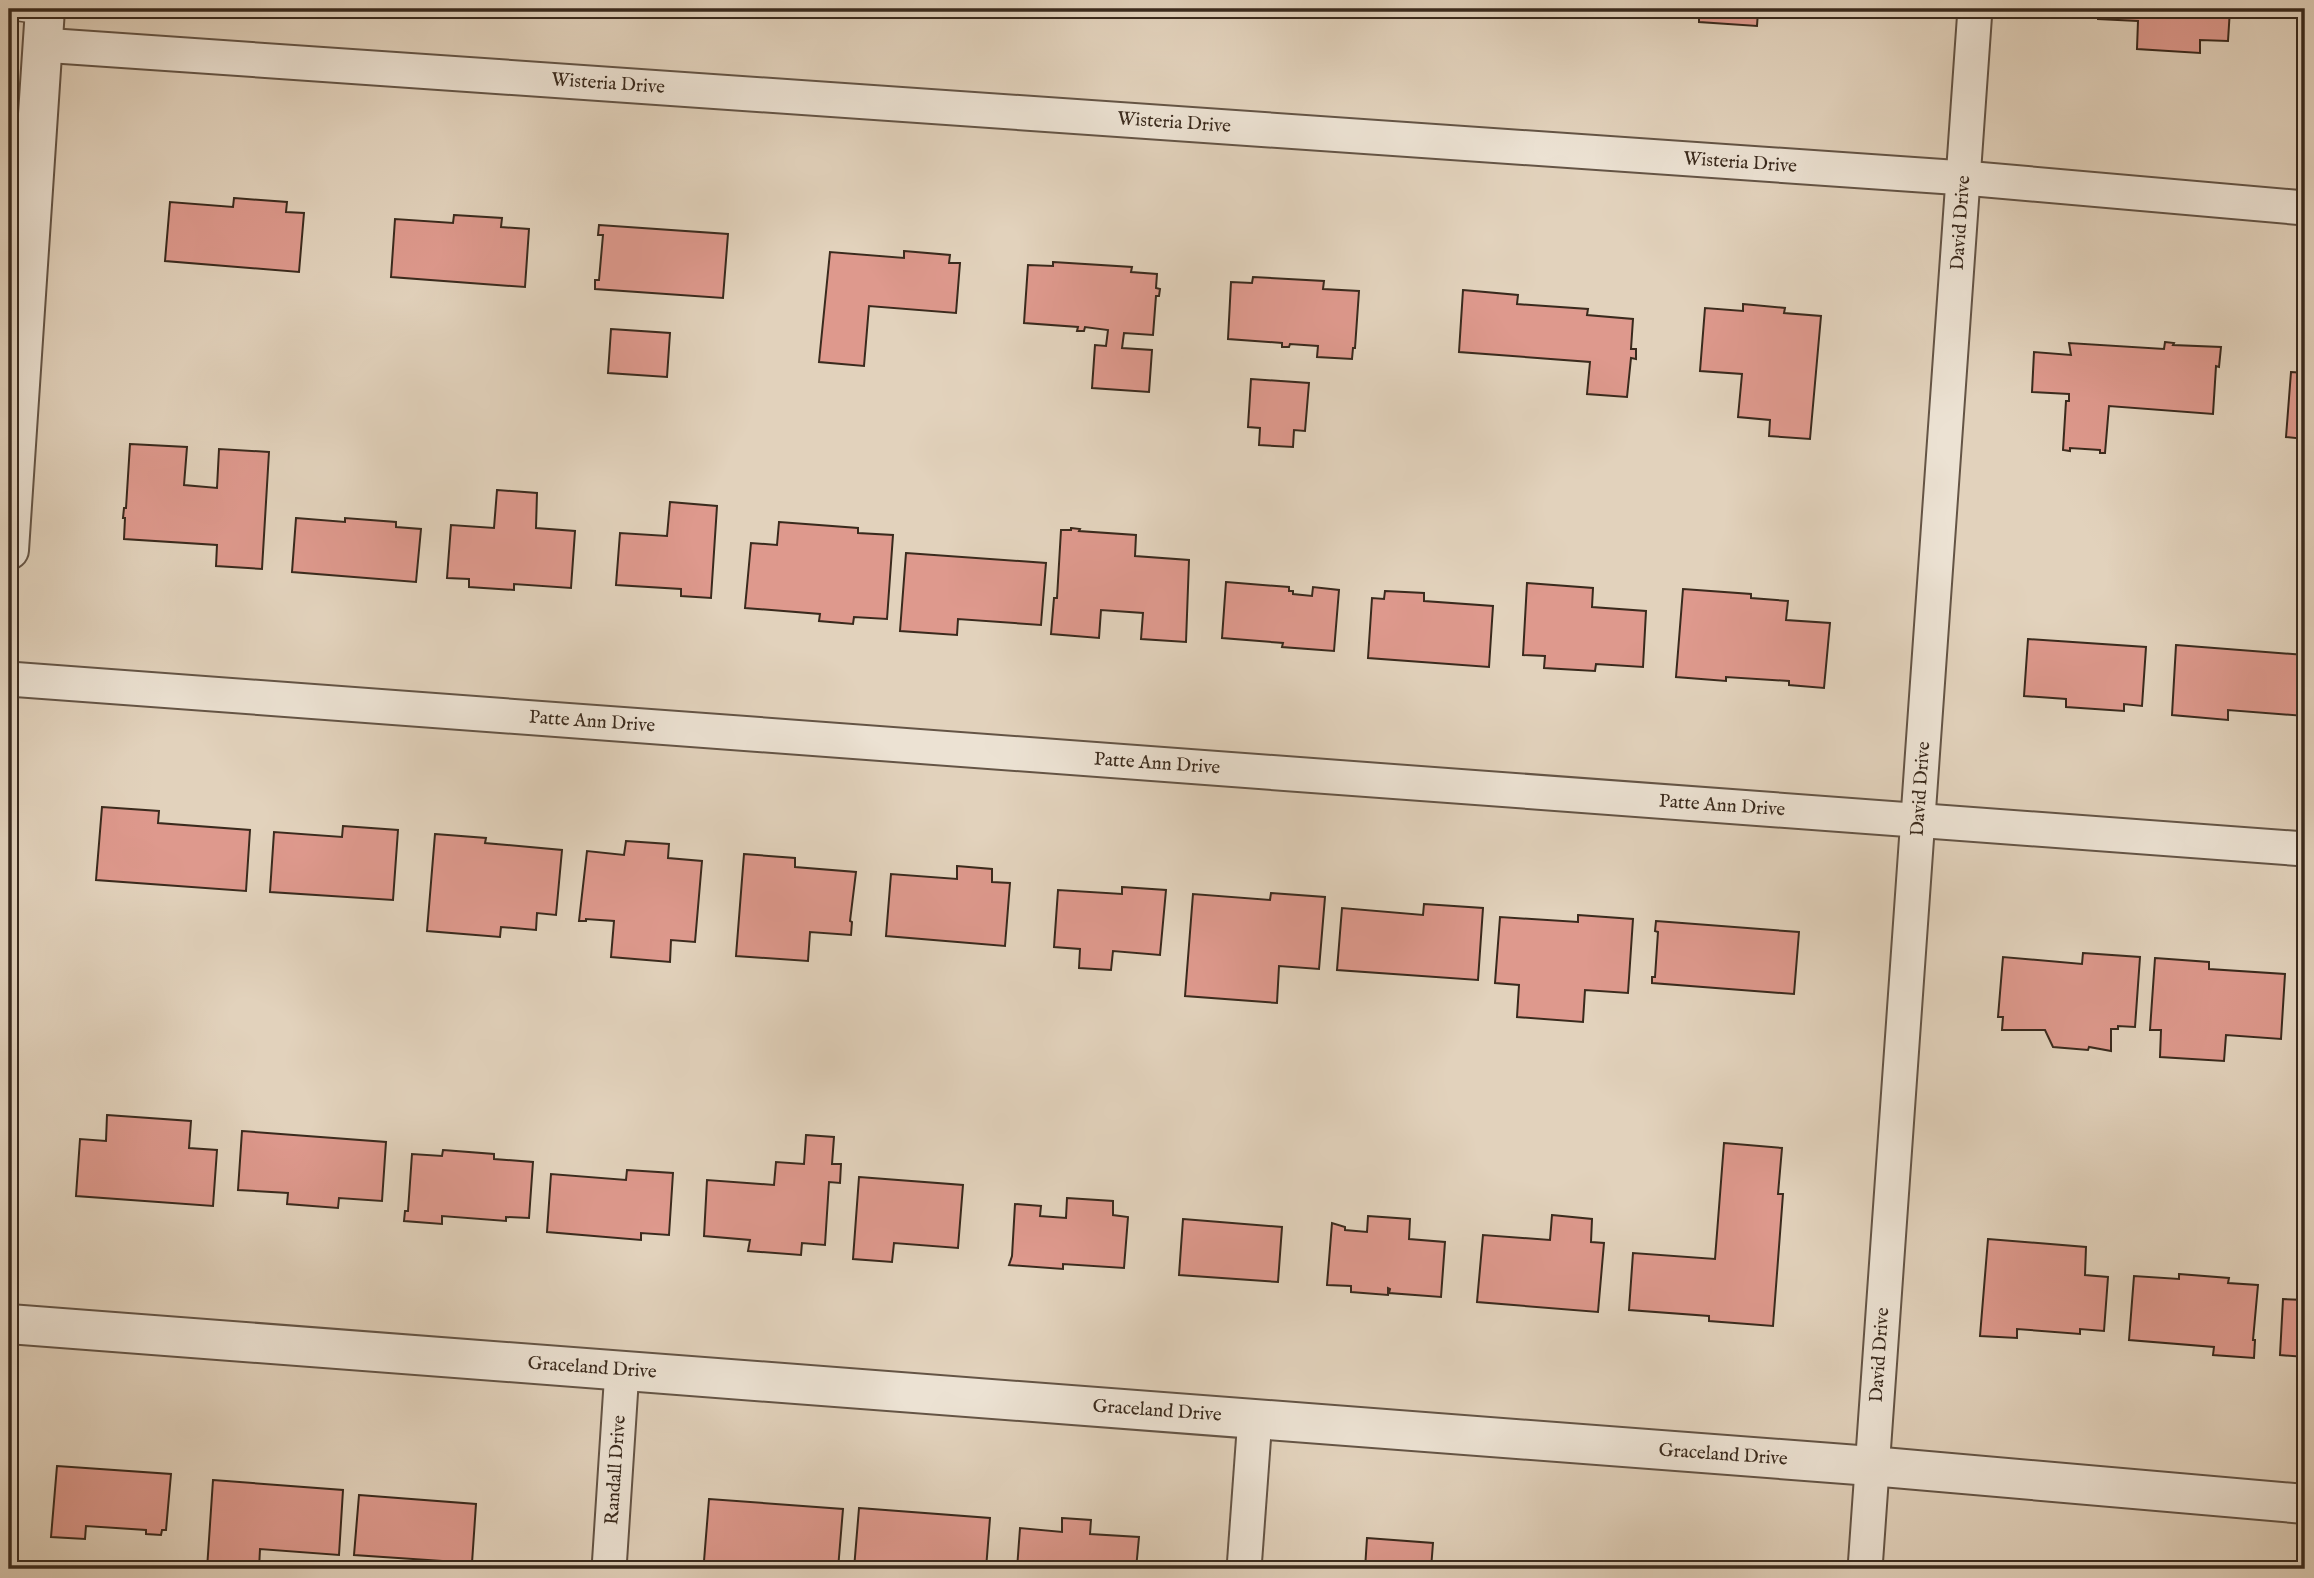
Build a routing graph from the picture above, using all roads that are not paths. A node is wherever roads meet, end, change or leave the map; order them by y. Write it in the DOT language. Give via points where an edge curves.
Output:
graph roads {
  1 [pos="1975,9"];
  2 [pos="35,20"];
  3 [pos="1964,178"];
  4 [pos="2305,208"];
  5 [pos="16,329"];
  6 [pos="9,550"];
  7 [pos="9,679"];
  8 [pos="1919,821"];
  9 [pos="2305,849"];
  10 [pos="9,1324"];
  11 [pos="622,1370"];
  12 [pos="1255,1418"];
  13 [pos="1871,1466"];
  14 [pos="2305,1504"];
  15 [pos="609,1569"];
  16 [pos="1244,1569"];
  17 [pos="1864,1569"];
  1 -- 3 [label="street, David Drive"];
  2 -- 3 [label="street, Wisteria Drive"];
  2 -- 5 [label="street"];
  3 -- 4 [label="street, Wisteria Drive"];
  3 -- 8 [label="street, David Drive"];
  5 -- 6 [label="street"];
  7 -- 8 [label="street, Patte Ann Drive"];
  8 -- 9 [label="street, Patte Ann Drive"];
  8 -- 13 [label="street, David Drive"];
  10 -- 11 [label="street, Graceland Drive"];
  11 -- 12 [label="street, Graceland Drive"];
  11 -- 15 [label="street, Randall Drive"];
  12 -- 13 [label="street, Graceland Drive"];
  12 -- 16 [label="street"];
  13 -- 14 [label="street, Graceland Drive"];
  13 -- 17 [label="street, David Drive"];
}
